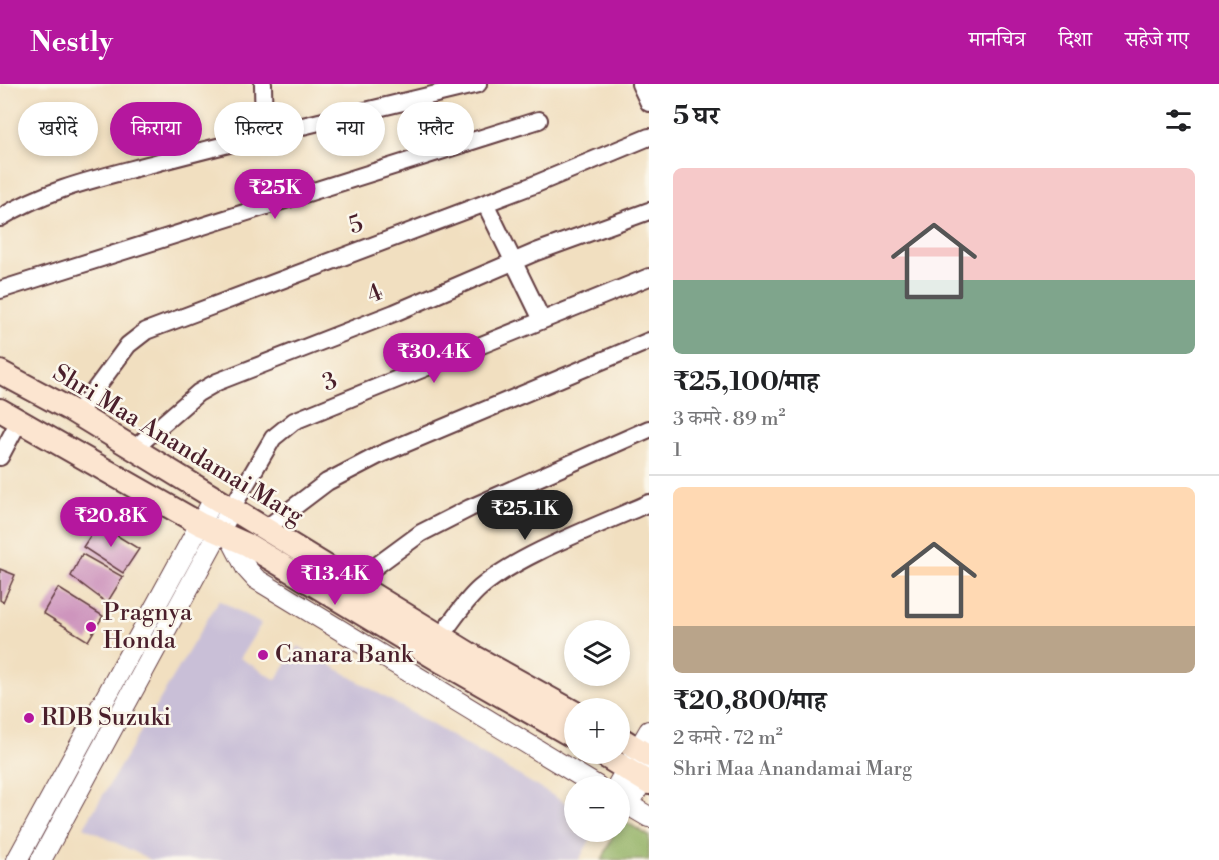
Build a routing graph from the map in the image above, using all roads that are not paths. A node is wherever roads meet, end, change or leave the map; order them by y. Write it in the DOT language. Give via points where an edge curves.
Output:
graph roads {
  1 [pos="263,84"];
  2 [pos="640,84"];
  3 [pos="467,85"];
  4 [pos="263,102"];
  5 [pos="649,103"];
  6 [pos="539,120"];
  7 [pos="304,126"];
  8 [pos="649,137"];
  9 [pos="214,149"];
  10 [pos="485,203"];
  11 [pos="649,211"];
  12 [pos="0,218"];
  13 [pos="515,263"];
  14 [pos="649,277"];
  15 [pos="0,290"];
  16 [pos="542,320"];
  17 [pos="649,341"];
  18 [pos="0,372"];
  19 [pos="77,414"];
  20 [pos="10,415"];
  21 [pos="649,429"];
  22 [pos="135,448"];
  23 [pos="0,457"];
  24 [pos="224,503"];
  25 [pos="649,503"];
  26 [pos="265,529"];
  27 [pos="216,531"];
  28 [pos="353,583"];
  29 [pos="442,634"];
  30 [pos="444,663"];
  31 [pos="428,685"];
  32 [pos="564,706"];
  33 [pos="564,731"];
  34 [pos="638,762"];
  35 [pos="580,776"];
  36 [pos="630,785"];
  37 [pos="630,806"];
  38 [pos="649,817"];
  39 [pos="17,860"];
  40 [pos="41,860"];
  1 -- 4 [label="street"];
  2 -- 5 [label="street"];
  3 -- 7 [label="street"];
  6 -- 15 [label="street"];
  8 -- 10 [label="street, 5"];
  9 -- 12 [label="street" via="44,194"];
  10 -- 13 [label="street"];
  10 -- 19 [label="street, 5" via="146,331 128,345"];
  11 -- 13 [label="street, 4"];
  13 -- 16 [label="street"];
  13 -- 22 [label="street, 4" via="216,382"];
  14 -- 16 [label="street, 3"];
  16 -- 24 [label="street, 3" via="283,428"];
  17 -- 26 [label="street" via="381,454 327,482"];
  18 -- 19 [label="main road, Shri Maa Anandamai Marg"];
  19 -- 22 [label="main road, Shri Maa Anandamai Marg"];
  20 -- 23 [label="street"];
  20 -- 27 [label="main road, Shri Maa Anandamai Marg"];
  21 -- 28 [label="street" via="421,533"];
  22 -- 24 [label="main road, Shri Maa Anandamai Marg"];
  24 -- 26 [label="main road, Shri Maa Anandamai Marg"];
  24 -- 27 [label="street"];
  25 -- 29 [label="street" via="497,575 472,595"];
  26 -- 28 [label="main road, Shri Maa Anandamai Marg"];
  27 -- 30 [label="main road, Shri Maa Anandamai Marg" via="248,545"];
  27 -- 31 [label="street" via="256,579"];
  27 -- 39 [label="street"];
  27 -- 40 [label="street"];
  28 -- 29 [label="main road, Shri Maa Anandamai Marg"];
  29 -- 32 [label="main road, Shri Maa Anandamai Marg" via="473,656"];
  30 -- 31 [label="street"];
  30 -- 33 [label="main road, Shri Maa Anandamai Marg"];
  31 -- 35 [label="street"];
  34 -- 36 [label="street"];
  37 -- 38 [label="street"];
}
